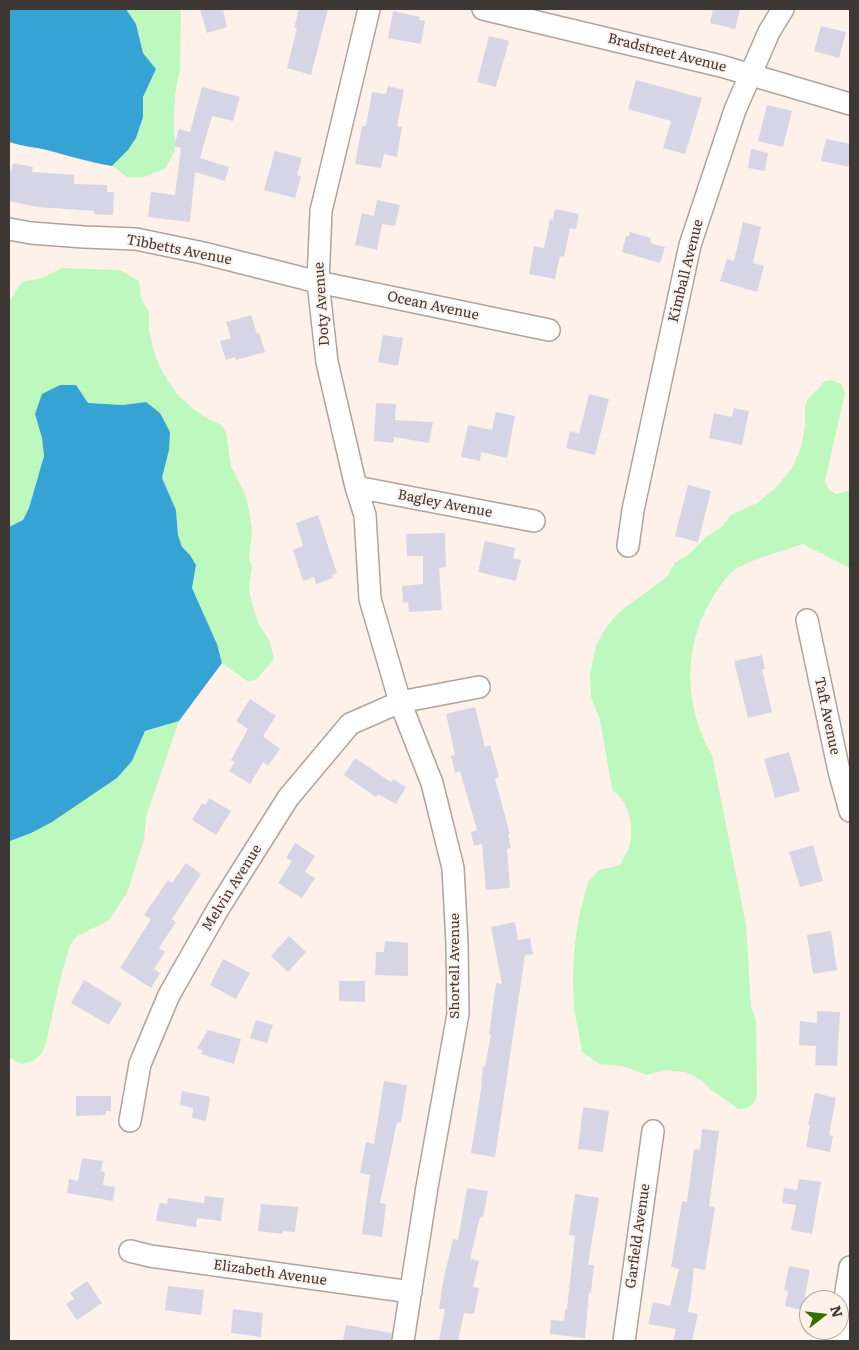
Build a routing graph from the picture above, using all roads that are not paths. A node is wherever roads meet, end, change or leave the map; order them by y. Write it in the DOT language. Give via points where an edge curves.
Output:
graph roads {
  1 [pos="369,9"];
  2 [pos="483,9"];
  3 [pos="783,9"];
  4 [pos="750,74"];
  5 [pos="850,104"];
  6 [pos="9,229"];
  7 [pos="318,282"];
  8 [pos="549,330"];
  9 [pos="356,487"];
  10 [pos="534,521"];
  11 [pos="628,546"];
  12 [pos="370,599"];
  13 [pos="807,620"];
  14 [pos="479,688"];
  15 [pos="400,702"];
  16 [pos="850,811"];
  17 [pos="130,1121"];
  18 [pos="653,1131"];
  19 [pos="130,1251"];
  20 [pos="850,1267"];
  21 [pos="411,1292"];
  22 [pos="403,1341"];
  23 [pos="624,1341"];
  24 [pos="838,1341"];
  1 -- 7 [label="street, Doty Avenue" via="321,211"];
  2 -- 4 [label="street, Bradstreet Avenue"];
  3 -- 4 [label="street, Kimball Avenue"];
  4 -- 5 [label="street, Bradstreet Avenue"];
  4 -- 11 [label="street, Kimball Avenue" via="690,245"];
  6 -- 7 [label="street, Tibbetts Avenue" via="136,239"];
  7 -- 8 [label="street, Ocean Avenue"];
  7 -- 9 [label="street, Doty Avenue" via="327,362"];
  9 -- 10 [label="street, Bagley Avenue"];
  9 -- 12 [label="street, Doty Avenue" via="365,515"];
  12 -- 15 [label="street, Shortell Avenue"];
  13 -- 16 [label="street, Taft Avenue"];
  14 -- 15 [label="street, Melvin Avenue"];
  15 -- 17 [label="street, Melvin Avenue" via="350,724 288,798 218,909 169,995 140,1064"];
  15 -- 21 [label="street, Shortell Avenue" via="432,783 453,868 457,943 458,1014"];
  18 -- 23 [label="street, Garfield Avenue"];
  19 -- 21 [label="street, Elizabeth Avenue"];
  20 -- 24 [label="street"];
  21 -- 22 [label="street, Shortell Avenue"];
}
